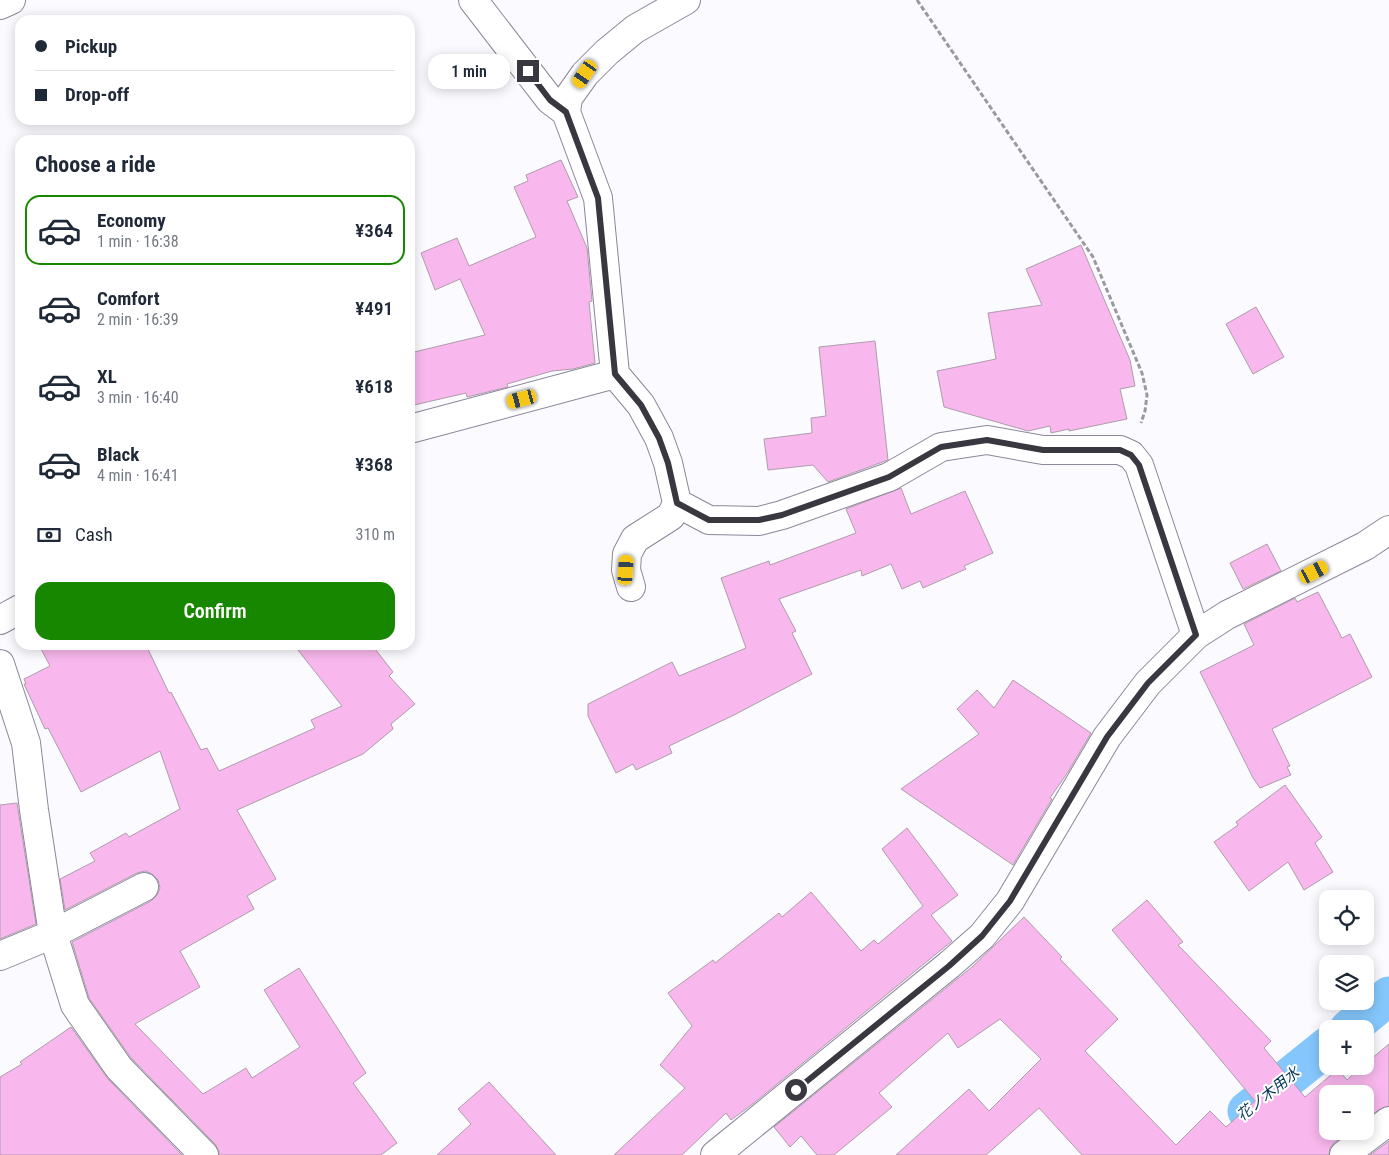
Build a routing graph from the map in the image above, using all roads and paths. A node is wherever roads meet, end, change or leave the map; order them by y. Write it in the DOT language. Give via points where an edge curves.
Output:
graph roads {
  1 [pos="473,0"];
  2 [pos="686,0"];
  3 [pos="917,0"];
  4 [pos="566,112"];
  5 [pos="615,374"];
  6 [pos="415,428"];
  7 [pos="1131,455"];
  8 [pos="677,503"];
  9 [pos="1389,530"];
  10 [pos="630,588"];
  11 [pos="15,612"];
  12 [pos="0,620"];
  13 [pos="1196,635"];
  14 [pos="0,664"];
  15 [pos="144,887"];
  16 [pos="53,934"];
  17 [pos="0,956"];
  18 [pos="1389,1121"];
  19 [pos="204,1155"];
  20 [pos="715,1155"];
  21 [pos="1344,1155"];
  1 -- 4 [label="street" via="550,100"];
  2 -- 4 [label="street" via="635,29 607,52 585,74 568,98"];
  3 -- 7 [label="path" via="1093,257 1142,373 1147,395"];
  4 -- 5 [label="street" via="598,198"];
  5 -- 6 [label="street"];
  5 -- 8 [label="street" via="641,405 659,438"];
  7 -- 8 [label="street" via="1120,450 1043,450 987,440 941,447 889,477 759,520 709,520"];
  7 -- 13 [label="street" via="1139,465"];
  8 -- 10 [label="street" via="671,516 635,539 628,554 626,570"];
  9 -- 13 [label="street" via="1366,546 1227,614"];
  11 -- 12 [label="street"];
  13 -- 20 [label="street" via="1148,683 1107,737 1010,901 982,936"];
  14 -- 16 [label="street" via="26,743"];
  15 -- 16 [label="street"];
  16 -- 17 [label="street"];
  16 -- 19 [label="street" via="75,1005 119,1068"];
  18 -- 21 [label="street"];
}
